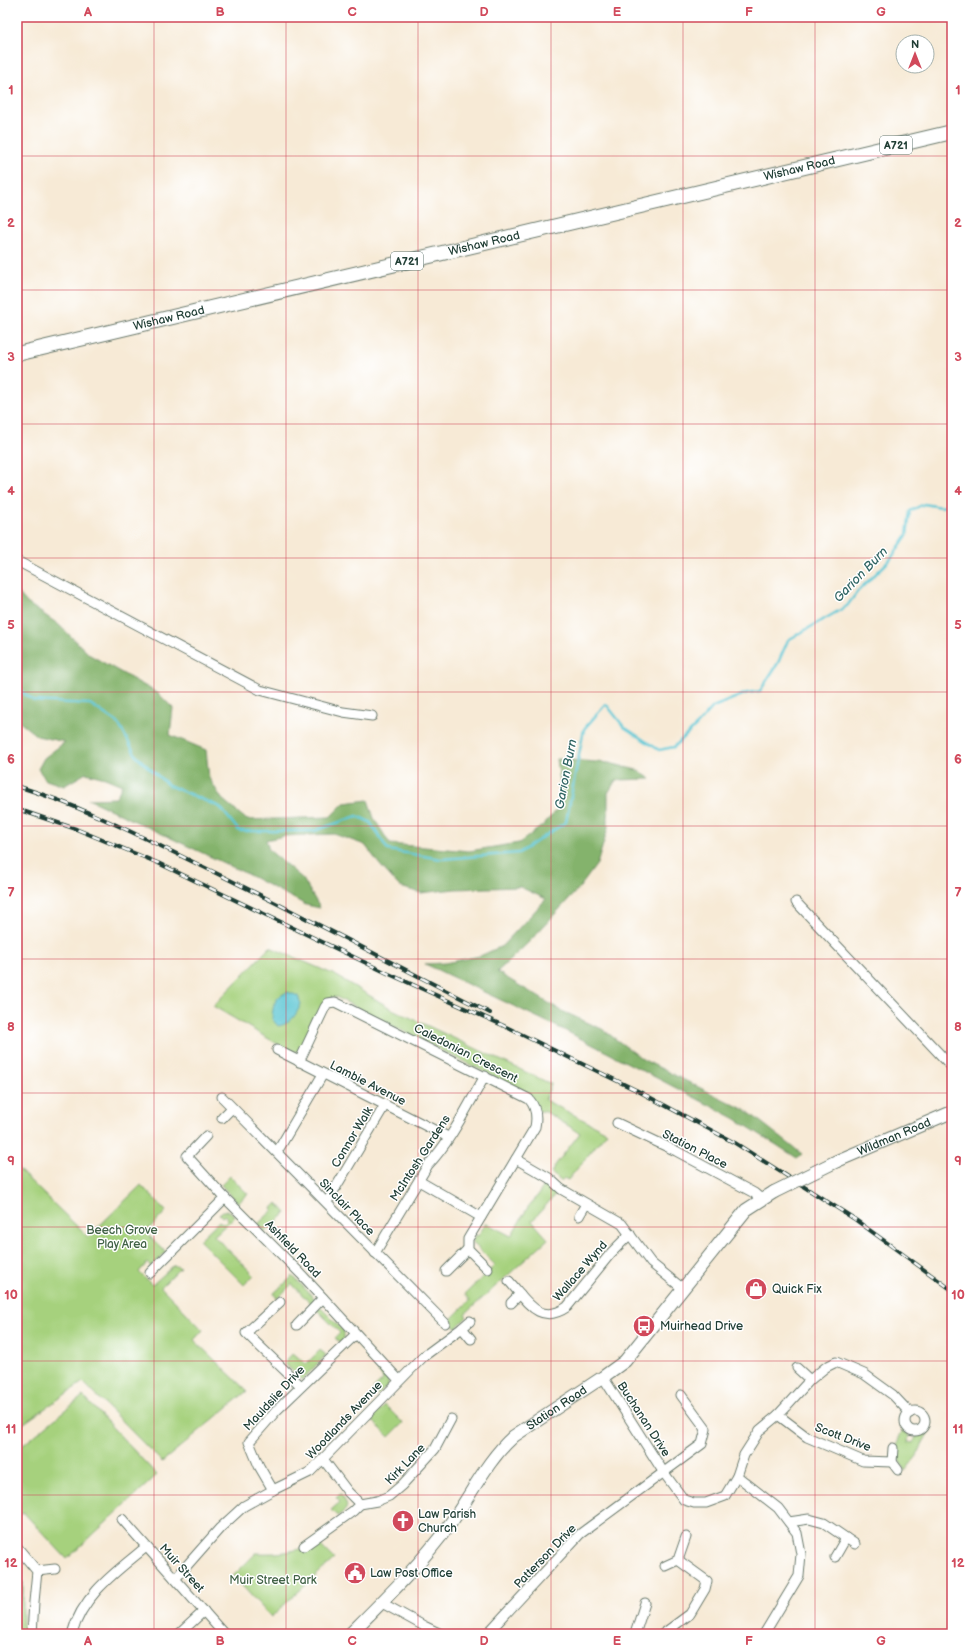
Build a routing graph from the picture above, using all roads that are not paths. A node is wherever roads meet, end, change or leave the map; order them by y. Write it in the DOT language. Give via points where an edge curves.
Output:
graph roads {
  1 [pos="952,132"];
  2 [pos="17,354"];
  3 [pos="17,561"];
  4 [pos="372,716"];
  5 [pos="796,902"];
  6 [pos="277,1050"];
  7 [pos="299,1062"];
  8 [pos="952,1067"];
  9 [pos="323,1074"];
  10 [pos="485,1076"];
  11 [pos="222,1097"];
  12 [pos="385,1105"];
  13 [pos="232,1108"];
  14 [pos="952,1112"];
  15 [pos="222,1118"];
  16 [pos="617,1123"];
  17 [pos="206,1136"];
  18 [pos="448,1137"];
  19 [pos="277,1152"];
  20 [pos="516,1159"];
  21 [pos="419,1181"];
  22 [pos="774,1192"];
  23 [pos="225,1198"];
  24 [pos="761,1199"];
  25 [pos="327,1202"];
  26 [pos="586,1204"];
  27 [pos="579,1216"];
  28 [pos="481,1218"];
  29 [pos="630,1234"];
  30 [pos="468,1249"];
  31 [pos="376,1253"];
  32 [pos="446,1270"];
  33 [pos="488,1270"];
  34 [pos="150,1273"];
  35 [pos="509,1281"];
  36 [pos="682,1288"];
  37 [pos="520,1294"];
  38 [pos="323,1298"];
  39 [pos="280,1302"];
  40 [pos="511,1302"];
  41 [pos="470,1321"];
  42 [pos="445,1323"];
  43 [pos="297,1325"];
  44 [pos="462,1328"];
  45 [pos="356,1334"];
  46 [pos="471,1339"];
  47 [pos="797,1368"];
  48 [pos="603,1377"];
  49 [pos="399,1380"];
  50 [pos="810,1380"];
  51 [pos="301,1386"];
  52 [pos="681,1395"];
  53 [pos="910,1413"];
  54 [pos="778,1415"];
  55 [pos="451,1419"];
  56 [pos="893,1448"];
  57 [pos="323,1459"];
  58 [pos="892,1462"];
  59 [pos="898,1470"];
  60 [pos="664,1473"];
  61 [pos="737,1476"];
  62 [pos="273,1490"];
  63 [pos="360,1504"];
  64 [pos="122,1519"];
  65 [pos="789,1522"];
  66 [pos="686,1538"];
  67 [pos="846,1538"];
  68 [pos="855,1544"];
  69 [pos="304,1546"];
  70 [pos="17,1547"];
  71 [pos="146,1547"];
  72 [pos="835,1558"];
  73 [pos="678,1560"];
  74 [pos="665,1566"];
  75 [pos="55,1569"];
  76 [pos="37,1571"];
  77 [pos="175,1579"];
  78 [pos="382,1603"];
  79 [pos="645,1603"];
  80 [pos="204,1611"];
  81 [pos="422,1630"];
  82 [pos="32,1634"];
  83 [pos="72,1634"];
  84 [pos="179,1634"];
  85 [pos="224,1634"];
  86 [pos="350,1634"];
  87 [pos="441,1634"];
  88 [pos="487,1634"];
  89 [pos="635,1634"];
  90 [pos="663,1634"];
  91 [pos="764,1634"];
  1 -- 2 [label="main road, Wishaw Road / A721"];
  3 -- 4 [label="street" via="260,690 343,712"];
  5 -- 8 [label="street"];
  6 -- 7 [label="street, Lambie Avenue"];
  7 -- 9 [label="street, Lambie Avenue"];
  7 -- 10 [label="street, Caledonian Crescent" via="325,1007 335,1002"];
  9 -- 12 [label="street, Lambie Avenue"];
  9 -- 19 [label="street"];
  10 -- 18 [label="street, McIntosh Gardens"];
  10 -- 20 [label="street, Caledonian Crescent" via="529,1099 535,1109 536,1122"];
  11 -- 13 [label="street, Sinclair Place"];
  12 -- 18 [label="street, Lambie Avenue"];
  12 -- 25 [label="street, Connor Walk"];
  13 -- 15 [label="street"];
  13 -- 19 [label="street, Sinclair Place"];
  14 -- 22 [label="main road, Wildman Road, bridge" via="836,1161"];
  16 -- 24 [label="street, Station Place" via="689,1158"];
  17 -- 23 [label="street, Ashfield Road" via="187,1156"];
  18 -- 21 [label="street, McIntosh Gardens"];
  19 -- 25 [label="street, Sinclair Place"];
  20 -- 26 [label="street"];
  20 -- 28 [label="street, Caledonian Crescent"];
  21 -- 28 [label="street"];
  21 -- 31 [label="street, McIntosh Gardens"];
  22 -- 24 [label="main road, Station Road"];
  23 -- 34 [label="street"];
  23 -- 38 [label="street, Ashfield Road"];
  24 -- 36 [label="main road, Station Road" via="746,1210"];
  25 -- 31 [label="street, Sinclair Place"];
  26 -- 27 [label="street"];
  26 -- 29 [label="street" via="622,1224"];
  28 -- 30 [label="street, Caledonian Crescent" via="468,1239"];
  29 -- 36 [label="street" via="651,1263"];
  29 -- 37 [label="street, Wallace Wynd" via="561,1312 542,1314"];
  30 -- 32 [label="street"];
  30 -- 33 [label="street"];
  31 -- 42 [label="street, Sinclair Place"];
  35 -- 37 [label="street, Wallace Wynd"];
  36 -- 48 [label="main road, Station Road" via="633,1352"];
  37 -- 40 [label="street"];
  38 -- 43 [label="street"];
  38 -- 45 [label="street, Ashfield Road"];
  39 -- 51 [label="street" via="246,1333"];
  41 -- 44 [label="street, Woodlands Avenue"];
  44 -- 46 [label="street"];
  44 -- 49 [label="street, Woodlands Avenue" via="438,1345"];
  45 -- 49 [label="street, Ashfield Road"];
  45 -- 51 [label="street, Mauldslie Drive"];
  47 -- 50 [label="street"];
  48 -- 60 [label="street, Buchanan Drive"];
  48 -- 78 [label="main road, Station Road" via="520,1431 503,1446 486,1467 450,1524"];
  49 -- 57 [label="street, Woodlands Avenue"];
  50 -- 53 [label="street, Buchanan Drive" via="836,1362 864,1374 893,1395"];
  50 -- 54 [label="street, Buchanan Drive"];
  51 -- 62 [label="street, Mauldslie Drive" via="249,1442"];
  52 -- 60 [label="street, Patterson Drive" via="706,1429 702,1444"];
  54 -- 58 [label="street, Scott Drive" via="807,1437 863,1461"];
  54 -- 61 [label="street, Buchanan Drive" via="760,1430 744,1455"];
  55 -- 63 [label="street, Kirk Lane" via="435,1449 402,1485 389,1496"];
  56 -- 58 [label="street"];
  57 -- 62 [label="street, Woodlands Avenue" via="310,1472"];
  57 -- 63 [label="street"];
  58 -- 59 [label="street"];
  60 -- 61 [label="street, Buchanan Drive" via="684,1500 694,1503 706,1503 724,1496"];
  60 -- 88 [label="street, Patterson Drive" via="580,1534"];
  61 -- 65 [label="street" via="778,1508"];
  62 -- 77 [label="street, Woodlands Avenue" via="244,1506 220,1528"];
  63 -- 69 [label="street"];
  64 -- 71 [label="street, Muir Street"];
  65 -- 67 [label="street" via="809,1519 824,1523"];
  65 -- 91 [label="street" via="796,1533 801,1554 799,1576"];
  66 -- 73 [label="street"];
  67 -- 68 [label="street"];
  67 -- 72 [label="street"];
  70 -- 76 [label="street"];
  71 -- 77 [label="street, Muir Street"];
  71 -- 83 [label="street" via="94,1593 81,1610"];
  73 -- 74 [label="street"];
  73 -- 90 [label="street" via="707,1581 690,1614"];
  75 -- 76 [label="street"];
  76 -- 82 [label="street"];
  77 -- 80 [label="street, Muir Street"];
  78 -- 81 [label="street"];
  78 -- 86 [label="main road, Station Road"];
  79 -- 89 [label="street"];
  80 -- 84 [label="street"];
  80 -- 85 [label="street, Muir Street"];
  81 -- 87 [label="street"];
}
